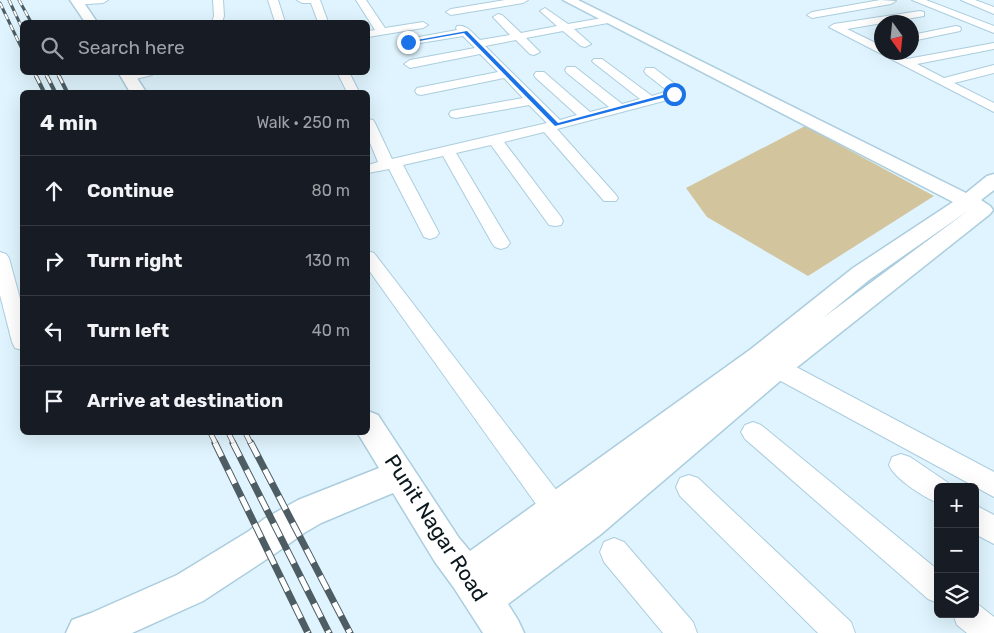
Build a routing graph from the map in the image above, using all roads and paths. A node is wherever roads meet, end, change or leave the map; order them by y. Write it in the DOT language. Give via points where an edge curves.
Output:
graph roads {
  1 [pos="103,0"];
  2 [pos="218,0"];
  3 [pos="273,0"];
  4 [pos="302,0"];
  5 [pos="360,0"];
  6 [pos="468,0"];
  7 [pos="523,0"];
  8 [pos="569,0"];
  9 [pos="578,0"];
  10 [pos="917,0"];
  11 [pos="966,0"];
  12 [pos="77,1"];
  13 [pos="464,1"];
  14 [pos="891,1"];
  15 [pos="545,11"];
  16 [pos="994,11"];
  17 [pos="451,12"];
  18 [pos="920,14"];
  19 [pos="498,17"];
  20 [pos="90,20"];
  21 [pos="218,20"];
  22 [pos="279,20"];
  23 [pos="321,20"];
  24 [pos="608,20"];
  25 [pos="423,26"];
  26 [pos="564,28"];
  27 [pos="836,28"];
  28 [pos="956,29"];
  29 [pos="994,30"];
  30 [pos="382,32"];
  31 [pos="370,34"];
  32 [pos="518,36"];
  33 [pos="919,37"];
  34 [pos="408,42"];
  35 [pos="874,43"];
  36 [pos="585,44"];
  37 [pos="994,46"];
  38 [pos="481,47"];
  39 [pos="534,52"];
  40 [pos="898,60"];
  41 [pos="598,61"];
  42 [pos="410,64"];
  43 [pos="906,64"];
  44 [pos="994,69"];
  45 [pos="571,70"];
  46 [pos="650,70"];
  47 [pos="507,74"];
  48 [pos="126,75"];
  49 [pos="344,75"];
  50 [pos="540,75"];
  51 [pos="942,82"];
  52 [pos="137,90"];
  53 [pos="352,90"];
  54 [pos="422,91"];
  55 [pos="533,100"];
  56 [pos="650,101"];
  57 [pos="994,108"];
  58 [pos="620,109"];
  59 [pos="456,114"];
  60 [pos="587,117"];
  61 [pos="552,126"];
  62 [pos="370,127"];
  63 [pos="495,140"];
  64 [pos="447,151"];
  65 [pos="391,164"];
  66 [pos="370,169"];
  67 [pos="610,198"];
  68 [pos="986,202"];
  69 [pos="555,221"];
  70 [pos="430,233"];
  71 [pos="501,243"];
  72 [pos="0,258"];
  73 [pos="370,260"];
  74 [pos="20,334"];
  75 [pos="768,362"];
  76 [pos="370,427"];
  77 [pos="753,432"];
  78 [pos="901,465"];
  79 [pos="401,475"];
  80 [pos="994,485"];
  81 [pos="689,487"];
  82 [pos="934,488"];
  83 [pos="555,508"];
  84 [pos="979,521"];
  85 [pos="994,532"];
  86 [pos="614,552"];
  87 [pos="934,586"];
  88 [pos="475,587"];
  89 [pos="973,618"];
  90 [pos="90,633"];
  91 [pos="505,633"];
  92 [pos="682,633"];
  93 [pos="840,633"];
  94 [pos="990,633"];
  1 -- 12 [label="street"];
  2 -- 21 [label="street"];
  3 -- 22 [label="street"];
  4 -- 23 [label="street" via="315,0"];
  5 -- 30 [label="street"];
  6 -- 13 [label="street"];
  7 -- 17 [label="street"];
  8 -- 24 [label="street"];
  9 -- 68 [label="street" via="806,110"];
  10 -- 29 [label="street"];
  11 -- 16 [label="street"];
  12 -- 20 [label="street"];
  14 -- 27 [label="street" via="812,15"];
  15 -- 26 [label="street"];
  18 -- 27 [label="street"];
  19 -- 32 [label="street"];
  24 -- 26 [label="street"];
  24 -- 68 [label="street"];
  25 -- 30 [label="street"];
  26 -- 32 [label="street"];
  26 -- 36 [label="street"];
  27 -- 35 [label="street"];
  28 -- 33 [label="street"];
  30 -- 31 [label="street"];
  32 -- 38 [label="street"];
  32 -- 39 [label="street"];
  34 -- 38 [label="street" via="463,30"];
  37 -- 43 [label="street"];
  38 -- 42 [label="street"];
  38 -- 47 [label="street"];
  40 -- 43 [label="street"];
  41 -- 56 [label="street"];
  43 -- 51 [label="street"];
  44 -- 51 [label="street"];
  45 -- 58 [label="street"];
  46 -- 56 [label="street" via="674,90 674,94"];
  47 -- 54 [label="street"];
  47 -- 55 [label="street"];
  48 -- 52 [label="street"];
  49 -- 53 [label="street"];
  50 -- 60 [label="street"];
  51 -- 57 [label="street"];
  55 -- 59 [label="street"];
  55 -- 61 [label="street"];
  56 -- 58 [label="street"];
  58 -- 60 [label="street"];
  60 -- 61 [label="street"];
  61 -- 63 [label="street"];
  61 -- 67 [label="street"];
  62 -- 65 [label="street"];
  63 -- 64 [label="street"];
  63 -- 69 [label="street"];
  64 -- 65 [label="street"];
  64 -- 71 [label="street"];
  65 -- 66 [label="street"];
  65 -- 70 [label="street"];
  68 -- 75 [label="street" via="861,274"];
  72 -- 74 [label="street"];
  73 -- 83 [label="street"];
  75 -- 80 [label="street"];
  75 -- 83 [label="street"];
  75 -- 88 [label="street" via="588,523"];
  76 -- 79 [label="street, Punit Nagar Road"];
  77 -- 87 [label="street"];
  78 -- 82 [label="street"];
  79 -- 88 [label="street, Punit Nagar Road" via="447,550"];
  79 -- 90 [label="street" via="306,514 190,588"];
  81 -- 93 [label="street"];
  83 -- 88 [label="street"];
  84 -- 85 [label="street"];
  86 -- 92 [label="street"];
  88 -- 91 [label="street, Punit Nagar Road"];
  89 -- 94 [label="street"];
}
